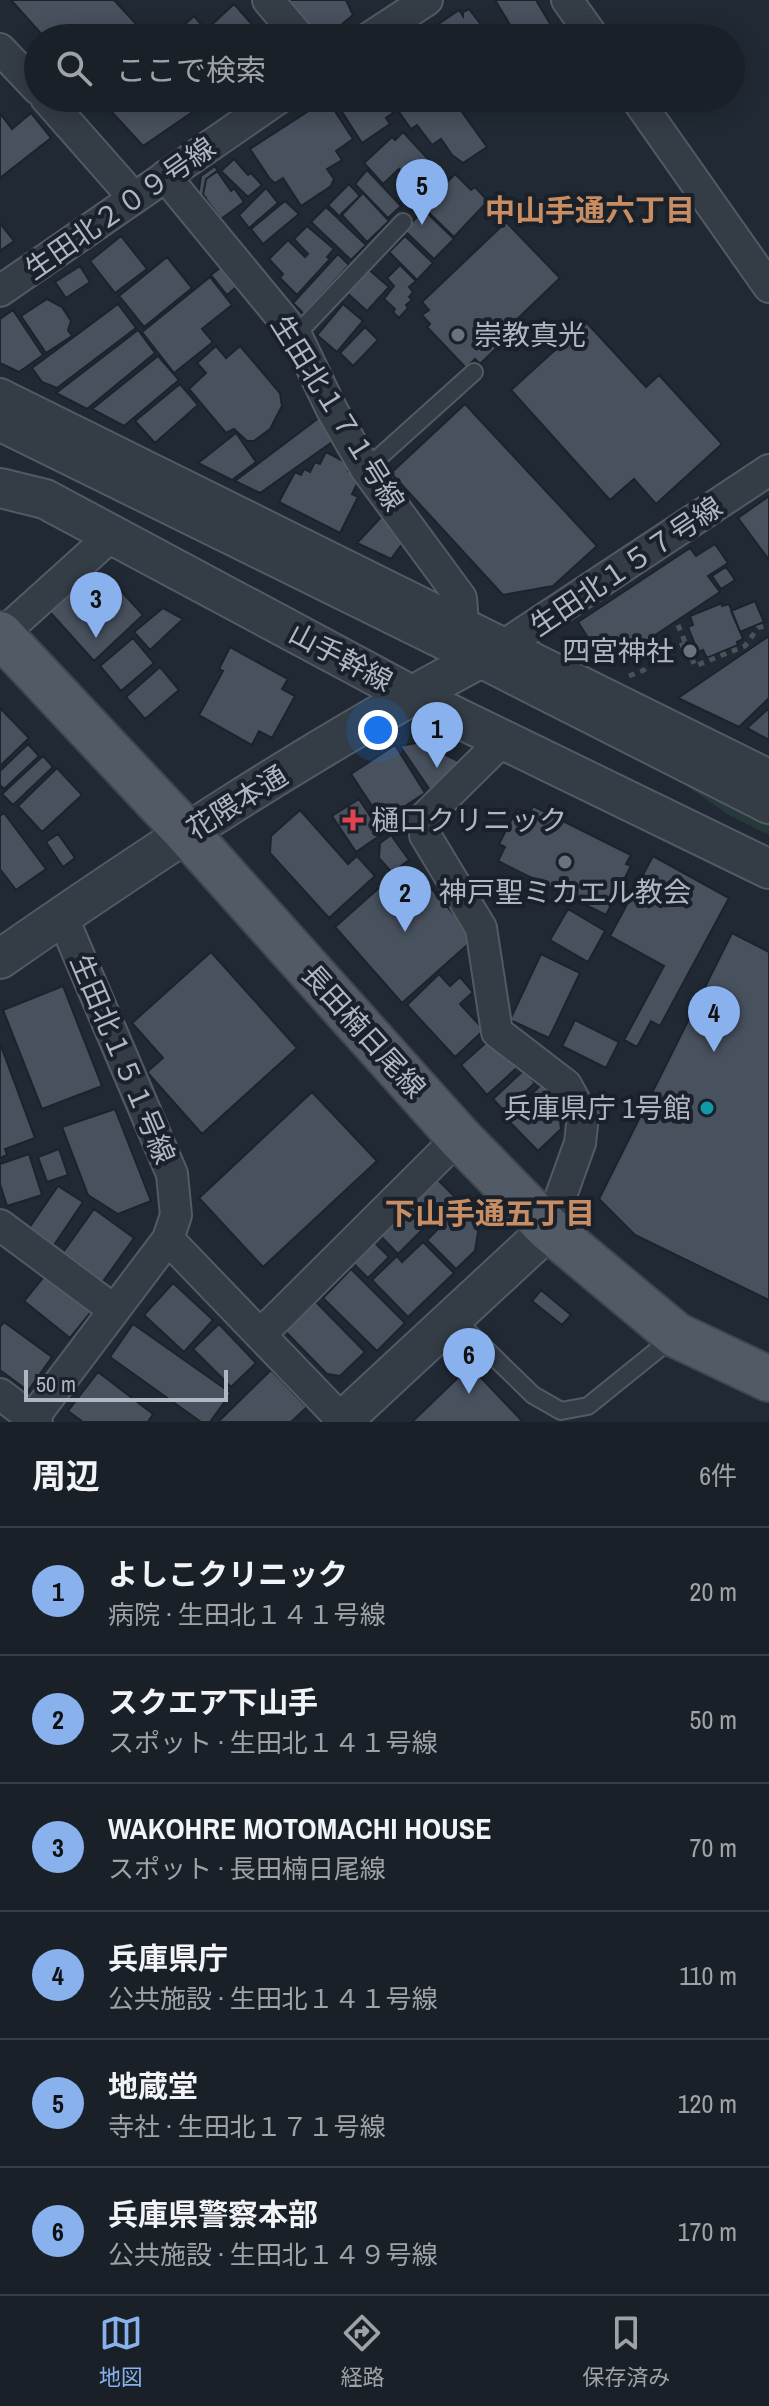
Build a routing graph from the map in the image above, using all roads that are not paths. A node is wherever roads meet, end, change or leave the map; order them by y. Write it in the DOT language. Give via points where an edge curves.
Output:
graph roads {
  1 [pos="268,0"];
  2 [pos="427,0"];
  3 [pos="567,0"];
  4 [pos="288,24"];
  5 [pos="390,24"];
  6 [pos="584,24"];
  7 [pos="0,49"];
  8 [pos="24,74"];
  9 [pos="58,112"];
  10 [pos="259,112"];
  11 [pos="647,112"];
  12 [pos="165,176"];
  13 [pos="134,198"];
  14 [pos="403,222"];
  15 [pos="759,251"];
  16 [pos="769,287"];
  17 [pos="0,291"];
  18 [pos="296,335"];
  19 [pos="474,372"];
  20 [pos="0,394"];
  21 [pos="0,421"];
  22 [pos="366,469"];
  23 [pos="769,470"];
  24 [pos="0,488"];
  25 [pos="112,535"];
  26 [pos="426,550"];
  27 [pos="402,592"];
  28 [pos="463,623"];
  29 [pos="1,634"];
  30 [pos="494,652"];
  31 [pos="411,695"];
  32 [pos="504,739"];
  33 [pos="769,775"];
  34 [pos="769,804"];
  35 [pos="186,832"];
  36 [pos="769,869"];
  37 [pos="62,916"];
  38 [pos="0,959"];
  39 [pos="459,1137"];
  40 [pos="0,1225"];
  41 [pos="549,1229"];
  42 [pos="168,1239"];
  43 [pos="114,1310"];
  44 [pos="454,1318"];
  45 [pos="260,1335"];
  46 [pos="676,1335"];
  47 [pos="769,1379"];
  48 [pos="0,1394"];
  49 [pos="33,1421"];
  50 [pos="342,1421"];
  1 -- 4 [label="street"];
  2 -- 5 [label="street"];
  3 -- 6 [label="street"];
  7 -- 8 [label="street"];
  9 -- 13 [label="street"];
  10 -- 12 [label="street, 生田北２０９号線"];
  11 -- 15 [label="street"];
  12 -- 13 [label="street, 生田北２０９号線"];
  12 -- 18 [label="street, 生田北１７１号線"];
  13 -- 17 [label="street, 生田北２０９号線"];
  14 -- 18 [label="lane"];
  15 -- 16 [label="street"];
  18 -- 22 [label="street, 生田北１７１号線"];
  19 -- 22 [label="lane"];
  20 -- 27 [label="street"];
  21 -- 30 [label="street"];
  22 -- 26 [label="street, 生田北１７１号線"];
  23 -- 30 [label="street, 生田北１５７号線"];
  24 -- 25 [label="street, 山手幹線" via="45,499"];
  25 -- 29 [label="street"];
  25 -- 31 [label="street, 山手幹線"];
  26 -- 27 [label="street"];
  26 -- 28 [label="street, 生田北１７１号線" via="461,598"];
  27 -- 28 [label="street"];
  28 -- 30 [label="street"];
  29 -- 35 [label="main road, 長田楠日尾線"];
  30 -- 31 [label="street, 花隈本通"];
  30 -- 33 [label="street"];
  30 -- 34 [label="street"];
  31 -- 32 [label="street, 山手幹線"];
  31 -- 35 [label="street, 花隈本通"];
  32 -- 36 [label="street, 山手幹線"];
  32 -- 41 [label="street" via="424,818 425,835 481,928 497,1032 566,1085 583,1116 580,1143"];
  35 -- 37 [label="street, 花隈本通"];
  35 -- 39 [label="main road, 長田楠日尾線"];
  37 -- 38 [label="street, 花隈本通"];
  37 -- 42 [label="street, 生田北１５１号線" via="172,1174 176,1215"];
  39 -- 41 [label="main road, 長田楠日尾線"];
  39 -- 45 [label="street"];
  40 -- 43 [label="street"];
  41 -- 44 [label="street"];
  41 -- 46 [label="main road, 長田楠日尾線"];
  42 -- 43 [label="street"];
  42 -- 45 [label="street"];
  43 -- 49 [label="street"];
  44 -- 46 [label="lane" via="533,1395 561,1411 588,1406"];
  44 -- 50 [label="street"];
  45 -- 50 [label="street"];
  46 -- 47 [label="main road, 長田楠日尾線"];
  48 -- 49 [label="street"];
}
